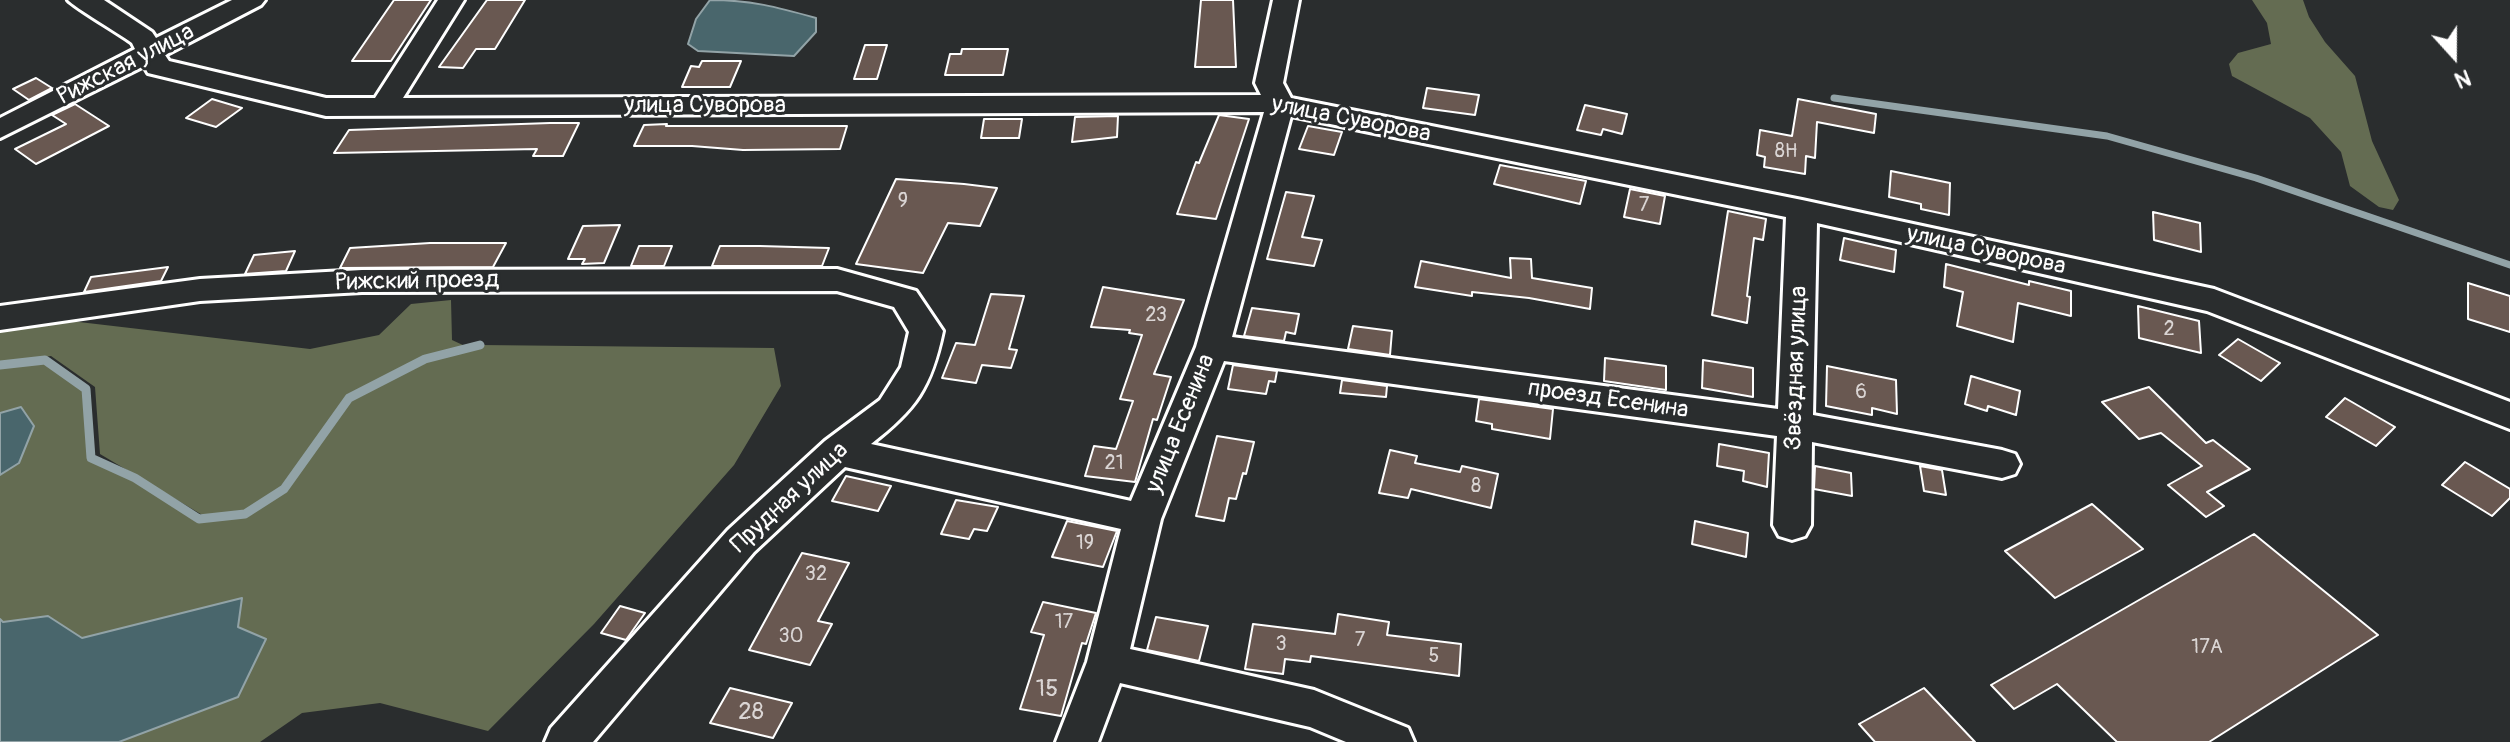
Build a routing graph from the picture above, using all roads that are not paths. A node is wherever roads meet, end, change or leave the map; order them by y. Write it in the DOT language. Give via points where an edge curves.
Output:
graph roads {
  1 [pos="81,0"];
  2 [pos="252,0"];
  3 [pos="451,0"];
  4 [pos="1286,0"];
  5 [pos="150,53"];
  6 [pos="1280,105"];
  7 [pos="383,107"];
  8 [pos="0,129"];
  9 [pos="1802,210"];
  10 [pos="837,280"];
  11 [pos="0,318"];
  12 [pos="1213,347"];
  13 [pos="2510,416"];
  14 [pos="1795,425"];
  15 [pos="838,451"];
  16 [pos="2002,464"];
  17 [pos="1142,519"];
  18 [pos="1792,525"];
  19 [pos="1107,662"];
  20 [pos="566,742"];
  21 [pos="1077,742"];
  22 [pos="1393,742"];
  1 -- 5 [label="street, улица Суворова"];
  2 -- 5 [label="street, Рижская улица"];
  3 -- 7 [label="street"];
  4 -- 6 [label="street" via="1269,83"];
  5 -- 7 [label="street, улица Суворова" via="326,107"];
  5 -- 8 [label="street, Рижская улица"];
  6 -- 7 [label="street, улица Суворова"];
  6 -- 9 [label="street, улица Суворова"];
  6 -- 12 [label="street, улица Есенина"];
  9 -- 13 [label="street, улица Суворова" via="2214,301"];
  9 -- 14 [label="street, Звёздная улица"];
  10 -- 11 [label="street, Рижский проезд" via="362,281 200,290"];
  10 -- 15 [label="street, Прудная улица" via="905,299 926,331 918,369 892,409"];
  12 -- 14 [label="street, проезд Есенина"];
  12 -- 17 [label="street, улица Есенина"];
  14 -- 16 [label="street, проезд Есенина"];
  14 -- 18 [label="street, Звёздная улица"];
  15 -- 17 [label="street"];
  15 -- 20 [label="street, Прудная улица" via="741,541"];
  17 -- 19 [label="street, улица Есенина"];
  19 -- 21 [label="street, улица Есенина"];
  19 -- 22 [label="street" via="1314,709"];
}
